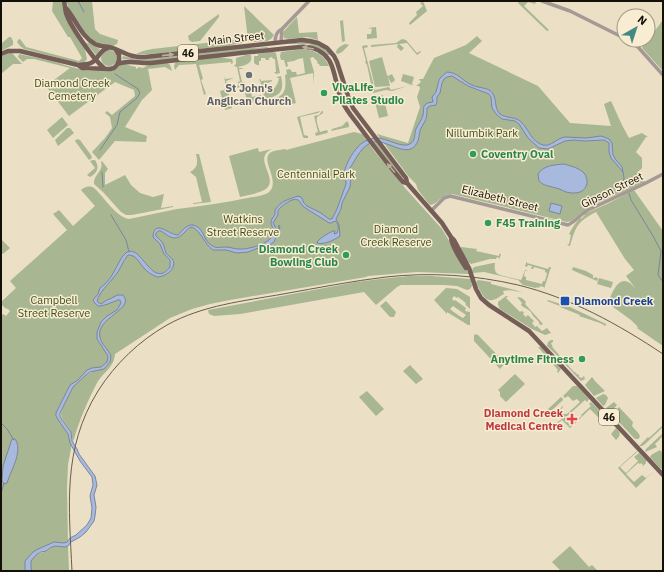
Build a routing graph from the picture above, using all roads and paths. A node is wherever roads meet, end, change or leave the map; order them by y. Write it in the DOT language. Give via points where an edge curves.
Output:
graph roads {
  1 [pos="64,1"];
  2 [pos="309,1"];
  3 [pos="542,1"];
  4 [pos="66,8"];
  5 [pos="282,29"];
  6 [pos="616,34"];
  7 [pos="281,42"];
  8 [pos="275,43"];
  9 [pos="87,48"];
  10 [pos="108,48"];
  11 [pos="639,48"];
  12 [pos="278,49"];
  13 [pos="117,51"];
  14 [pos="1,54"];
  15 [pos="99,54"];
  16 [pos="332,54"];
  17 [pos="96,59"];
  18 [pos="336,59"];
  19 [pos="329,60"];
  20 [pos="86,64"];
  21 [pos="100,64"];
  22 [pos="118,64"];
  23 [pos="78,66"];
  24 [pos="106,68"];
  25 [pos="663,75"];
  26 [pos="364,123"];
  27 [pos="359,126"];
  28 [pos="663,174"];
  29 [pos="407,183"];
  30 [pos="430,210"];
  31 [pos="570,224"];
  32 [pos="663,475"];
  1 -- 4 [label="main road, 46"];
  2 -- 5 [label="street"];
  3 -- 6 [label="street" via="570,11"];
  4 -- 9 [label="main road, 46" via="69,19"];
  4 -- 10 [label="main road, 46" via="89,39"];
  5 -- 7 [label="street"];
  5 -- 8 [label="street" via="276,34"];
  7 -- 8 [label="main road, Main Street / 46"];
  7 -- 12 [label="main road"];
  7 -- 16 [label="main road, Main Street / 46" via="314,41"];
  8 -- 12 [label="main road"];
  13 -- 8 [label="main road, Main Street / 46, one-way" via="141,57"];
  9 -- 17 [label="main road, 46"];
  9 -- 20 [label="main road" via="89,56"];
  10 -- 13 [label="main road, 46"];
  10 -- 15 [label="main road"];
  11 -- 25 [label="street"];
  19 -- 12 [label="main road, Main Street / 46, one-way" via="311,48"];
  12 -- 22 [label="main road, Main Street / 46" via="148,63 125,61"];
  13 -- 22 [label="main road"];
  14 -- 23 [label="main road" via="20,51"];
  15 -- 17 [label="main road"];
  15 -- 21 [label="main road"];
  16 -- 18 [label="main road, 46"];
  16 -- 19 [label="main road"];
  17 -- 20 [label="main road"];
  17 -- 21 [label="main road, 46"];
  18 -- 19 [label="main road"];
  18 -- 26 [label="main road, 46" via="350,102"];
  19 -- 27 [label="main road, 46" via="341,100"];
  20 -- 23 [label="main road"];
  21 -- 24 [label="main road, 46"];
  22 -- 24 [label="main road, 46"];
  23 -- 24 [label="main road"];
  26 -- 27 [label="main road"];
  26 -- 29 [label="main road, 46" via="406,178"];
  29 -- 27 [label="main road, 46, one-way" via="402,182"];
  28 -- 31 [label="street, Gipson Street" via="592,208"];
  29 -- 30 [label="main road, 46"];
  30 -- 31 [label="street, Elizabeth Street" via="450,196"];
  30 -- 32 [label="main road, 46" via="444,225 484,301 529,330"];
}
